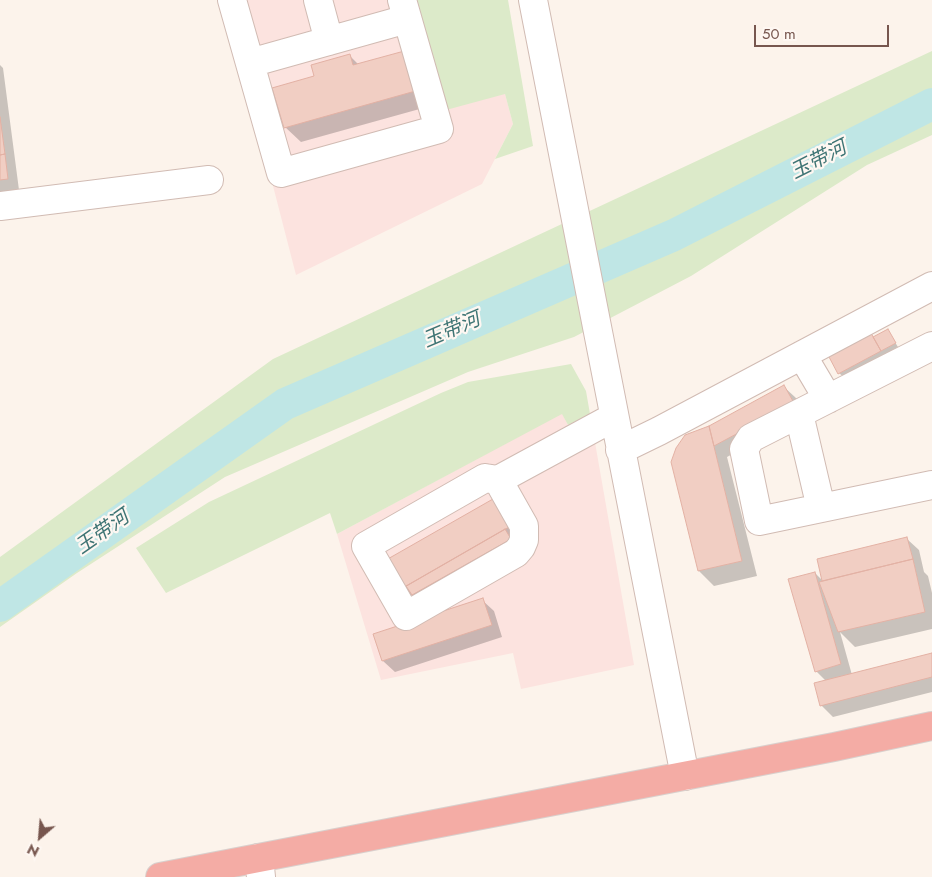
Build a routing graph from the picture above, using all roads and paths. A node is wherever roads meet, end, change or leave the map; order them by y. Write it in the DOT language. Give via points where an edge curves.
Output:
graph roads {
  1 [pos="232,0"];
  2 [pos="318,0"];
  3 [pos="533,0"];
  4 [pos="405,9"];
  5 [pos="329,41"];
  6 [pos="250,63"];
  7 [pos="209,180"];
  8 [pos="0,206"];
  9 [pos="932,286"];
  10 [pos="932,346"];
  11 [pos="802,355"];
  12 [pos="828,399"];
  13 [pos="800,414"];
  14 [pos="614,417"];
  15 [pos="620,450"];
  16 [pos="498,480"];
  17 [pos="932,485"];
  18 [pos="821,508"];
  19 [pos="932,726"];
  20 [pos="685,776"];
  21 [pos="260,868"];
  22 [pos="160,877"];
  1 -- 6 [label="street"];
  2 -- 5 [label="street"];
  3 -- 14 [label="street"];
  4 -- 5 [label="street"];
  4 -- 6 [label="street" via="439,129 282,173"];
  5 -- 6 [label="street"];
  7 -- 8 [label="street"];
  9 -- 11 [label="street"];
  10 -- 12 [label="street"];
  11 -- 12 [label="street"];
  11 -- 15 [label="street"];
  12 -- 13 [label="street"];
  13 -- 18 [label="street"];
  13 -- 18 [label="street" via="751,438 744,450 759,521"];
  14 -- 15 [label="street"];
  14 -- 16 [label="street"];
  15 -- 20 [label="street"];
  16 -- 16 [label="street" via="524,526 521,547 516,553 406,616 366,546 484,478"];
  17 -- 18 [label="street"];
  19 -- 20 [label="highway"];
  20 -- 21 [label="highway"];
  21 -- 22 [label="highway"];
}
